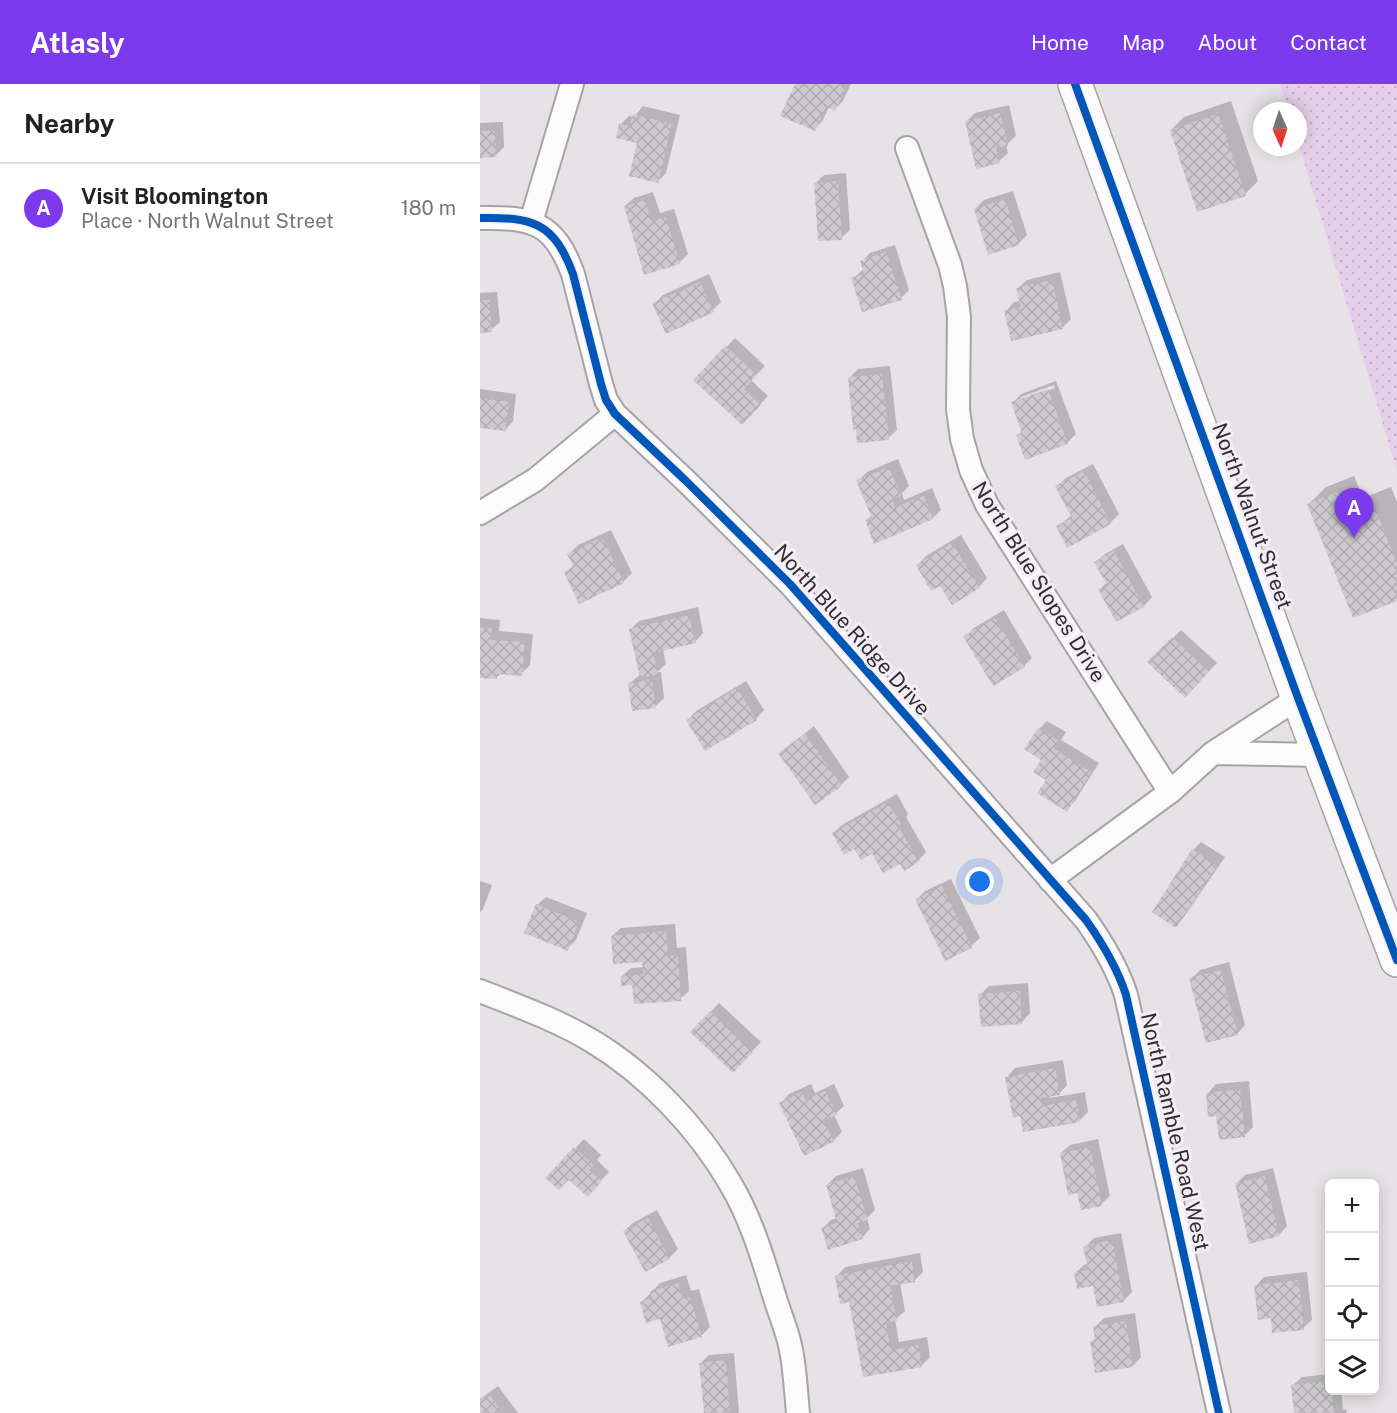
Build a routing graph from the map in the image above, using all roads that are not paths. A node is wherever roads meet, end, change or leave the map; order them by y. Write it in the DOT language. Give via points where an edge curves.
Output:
graph roads {
  1 [pos="572,84"];
  2 [pos="1075,84"];
  3 [pos="907,148"];
  4 [pos="480,218"];
  5 [pos="531,222"];
  6 [pos="615,414"];
  7 [pos="480,513"];
  8 [pos="1298,698"];
  9 [pos="1214,753"];
  10 [pos="1321,754"];
  11 [pos="1170,792"];
  12 [pos="1050,880"];
  13 [pos="1397,960"];
  14 [pos="480,991"];
  15 [pos="798,1413"];
  16 [pos="1219,1413"];
  1 -- 5 [label="street"];
  2 -- 8 [label="main road, North Walnut Street"];
  3 -- 11 [label="street, North Blue Slopes Drive" via="956,286 958,409 971,471 987,505"];
  4 -- 5 [label="street"];
  5 -- 6 [label="street" via="554,236 567,258 601,384"];
  6 -- 7 [label="street" via="535,480"];
  6 -- 12 [label="street, North Blue Ridge Drive" via="790,584"];
  8 -- 9 [label="street"];
  8 -- 10 [label="main road, North Walnut Street"];
  9 -- 10 [label="street"];
  9 -- 11 [label="street"];
  10 -- 13 [label="main road, North Walnut Street"];
  11 -- 12 [label="street"];
  12 -- 16 [label="street, North Ramble Road West" via="1086,920 1121,979"];
  14 -- 15 [label="street" via="555,1022 620,1060 675,1111 711,1153 747,1218 771,1284 791,1350"];
}
